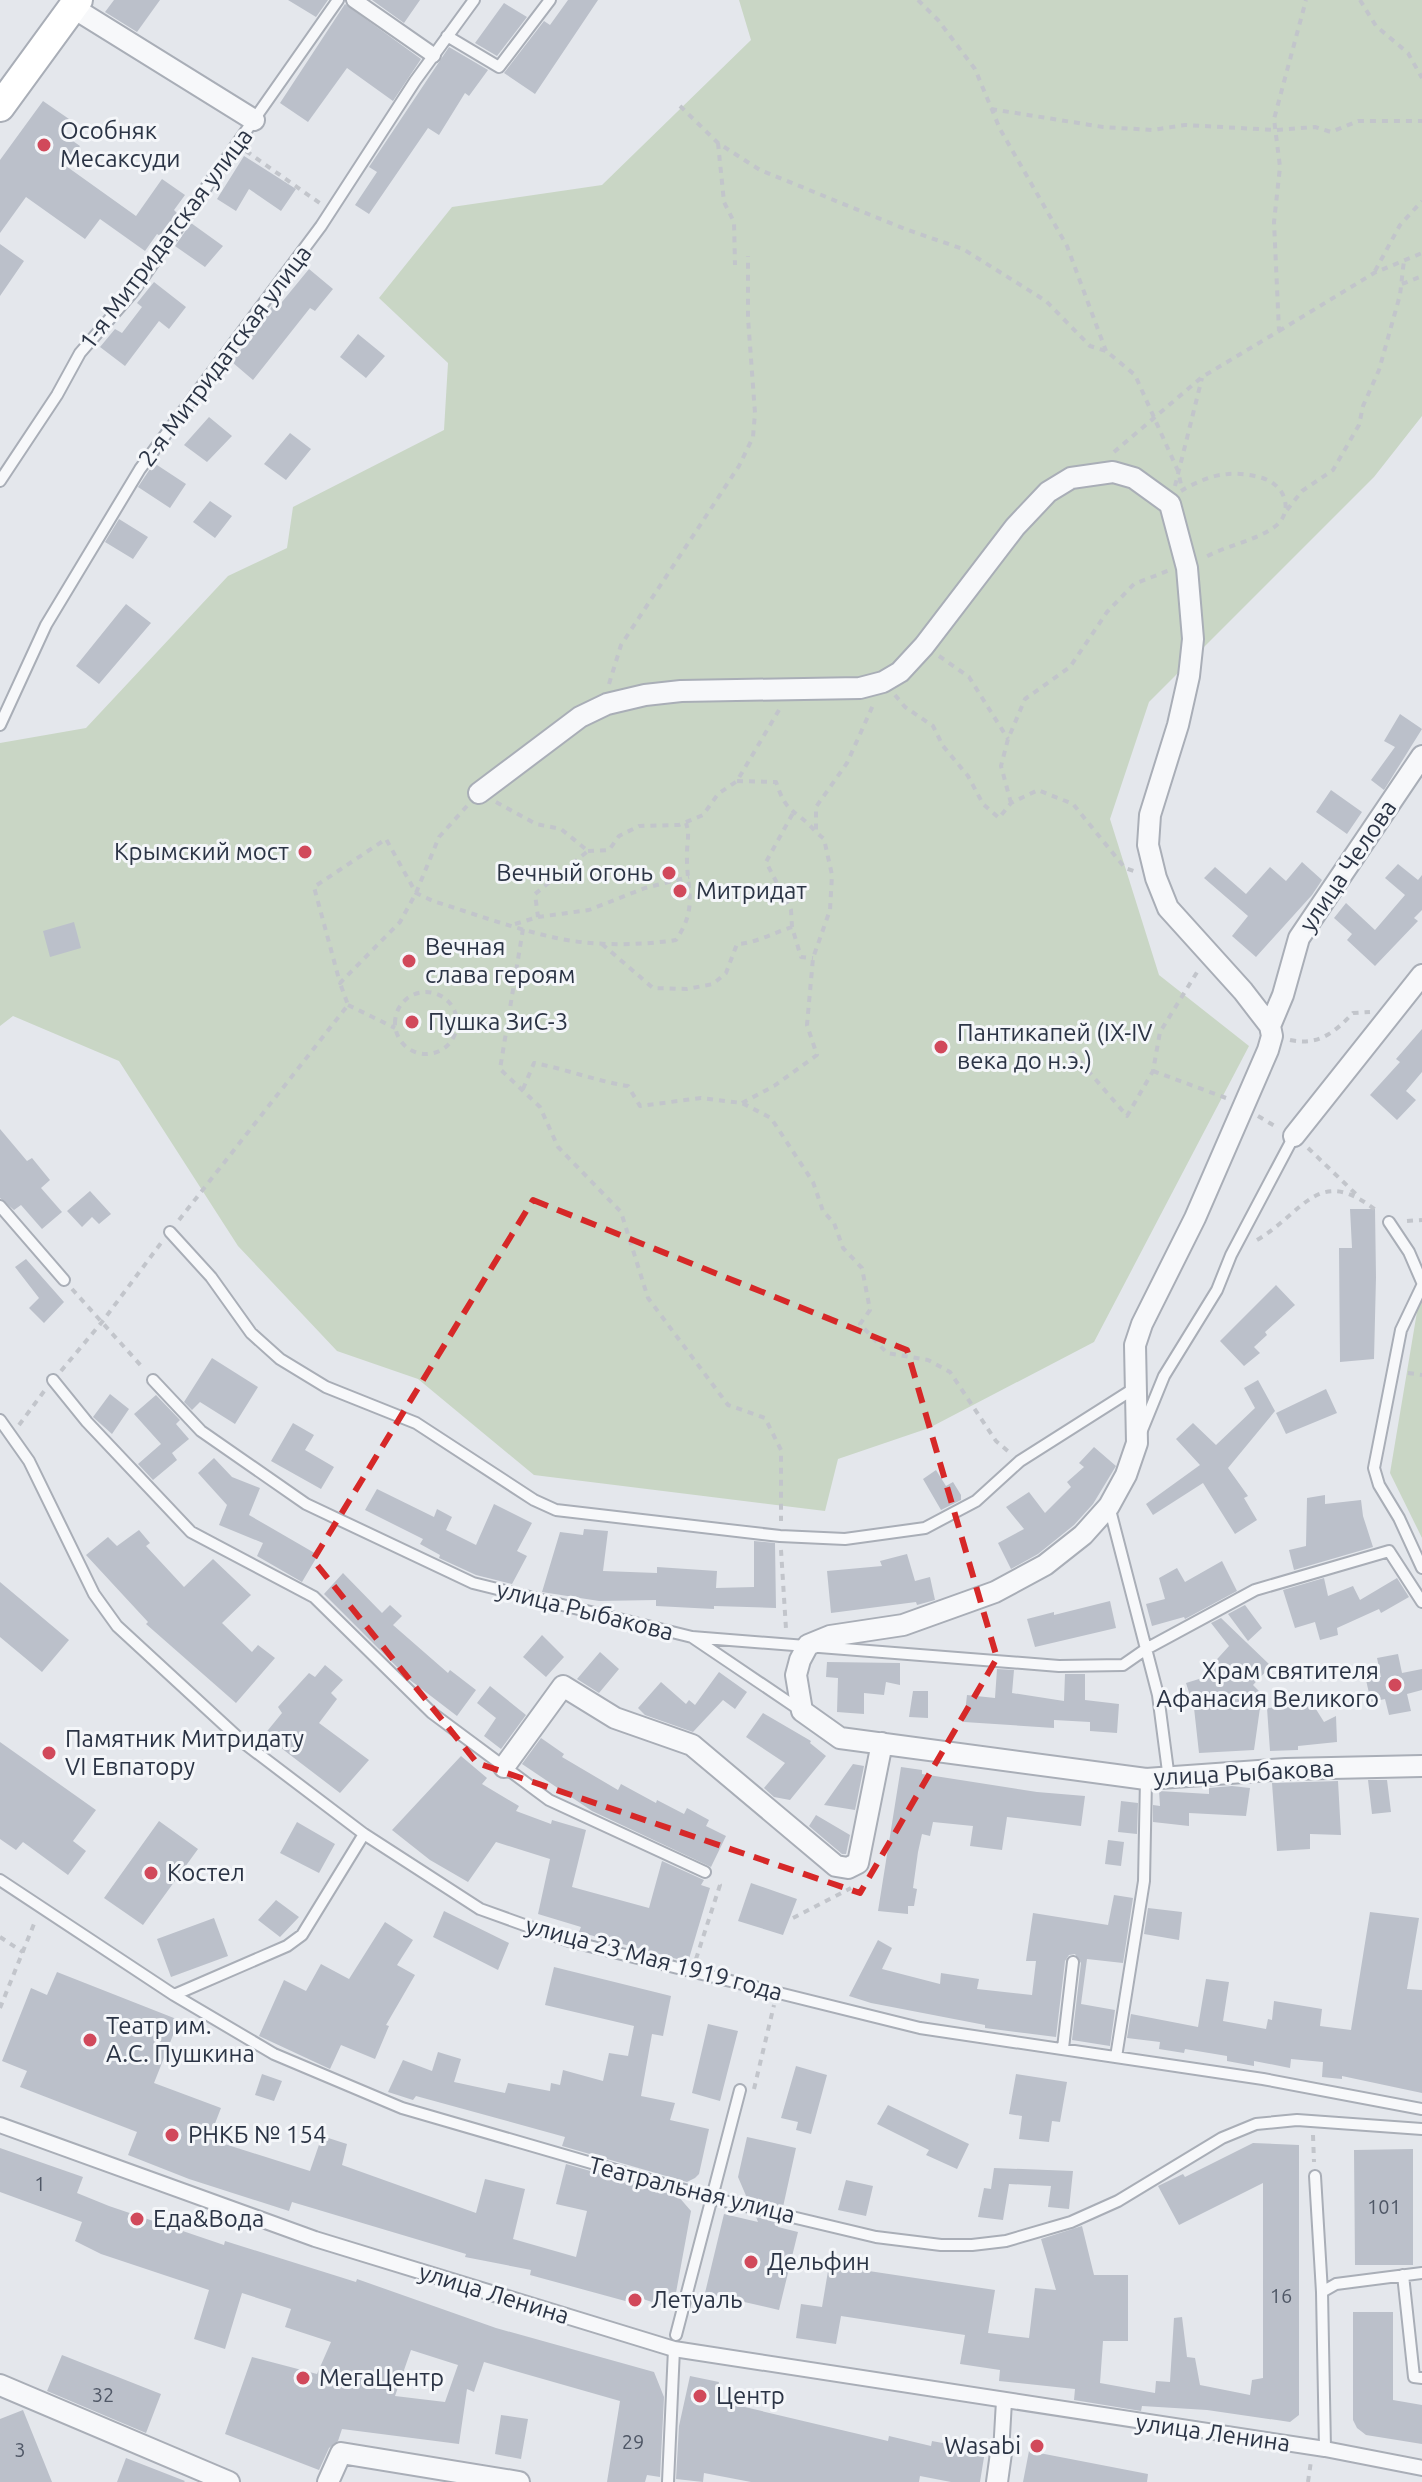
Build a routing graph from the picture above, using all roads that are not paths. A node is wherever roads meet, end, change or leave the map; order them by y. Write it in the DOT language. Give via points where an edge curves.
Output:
graph roads {
  1 [pos="338,0"];
  2 [pos="354,0"];
  3 [pos="474,0"];
  4 [pos="550,0"];
  5 [pos="75,4"];
  6 [pos="447,36"];
  7 [pos="433,55"];
  8 [pos="0,107"];
  9 [pos="254,120"];
  10 [pos="0,481"];
  11 [pos="0,725"];
  12 [pos="1422,756"];
  13 [pos="479,793"];
  14 [pos="1422,975"];
  15 [pos="1271,1031"];
  16 [pos="1294,1136"];
  17 [pos="0,1206"];
  18 [pos="1389,1222"];
  19 [pos="170,1232"];
  20 [pos="64,1280"];
  21 [pos="1422,1284"];
  22 [pos="53,1380"];
  23 [pos="153,1380"];
  24 [pos="1135,1388"];
  25 [pos="0,1420"];
  26 [pos="1137,1443"];
  27 [pos="1109,1506"];
  28 [pos="1422,1568"];
  29 [pos="1422,1602"];
  30 [pos="692,1637"];
  31 [pos="808,1645"];
  32 [pos="1146,1649"];
  33 [pos="802,1711"];
  34 [pos="882,1743"];
  35 [pos="1422,1766"];
  36 [pos="504,1767"];
  37 [pos="1146,1779"];
  38 [pos="1169,1779"];
  39 [pos="364,1834"];
  40 [pos="705,1872"];
  41 [pos="0,1880"];
  42 [pos="1073,1962"];
  43 [pos="174,1995"];
  44 [pos="1063,2048"];
  45 [pos="1116,2057"];
  46 [pos="740,2090"];
  47 [pos="1422,2109"];
  48 [pos="0,2125"];
  49 [pos="1422,2129"];
  50 [pos="1315,2176"];
  51 [pos="712,2198"];
  52 [pos="1422,2273"];
  53 [pos="1403,2275"];
  54 [pos="1322,2292"];
  55 [pos="675,2342"];
  56 [pos="1422,2378"];
  57 [pos="0,2385"];
  58 [pos="1004,2401"];
  59 [pos="1325,2449"];
  60 [pos="1001,2453"];
  61 [pos="1422,2468"];
  62 [pos="229,2482"];
  63 [pos="328,2482"];
  64 [pos="519,2482"];
  65 [pos="668,2482"];
  66 [pos="997,2482"];
  1 -- 9 [label="lane, 1-я Митридатская улица"];
  2 -- 7 [label="street"];
  3 -- 6 [label="lane, 2-я Митридатская улица"];
  4 -- 6 [label="lane" via="499,67"];
  5 -- 8 [label="main road"];
  5 -- 9 [label="street"];
  6 -- 7 [label="lane, 2-я Митридатская улица"];
  7 -- 11 [label="lane, 2-я Митридатская улица" via="321,226 140,469 46,625"];
  9 -- 10 [label="lane, 1-я Митридатская улица" via="133,292 80,353"];
  12 -- 15 [label="street, улица Челова" via="1299,938"];
  13 -- 15 [label="street" via="580,717 607,704 681,691 860,688 883,682 924,646 1048,492 1089,474 1113,472 1134,478 1176,497 1193,639 1178,725 1150,815 1148,845 1156,878 1168,908"];
  14 -- 16 [label="street"];
  15 -- 24 [label="street, улица Челова" via="1244,1108 1142,1324 1135,1345"];
  16 -- 26 [label="lane" via="1217,1290 1164,1376"];
  17 -- 20 [label="lane"];
  18 -- 21 [label="lane"];
  19 -- 24 [label="lane" via="251,1333 280,1359 326,1387 416,1423 556,1510 780,1536 845,1539 925,1528 976,1501 1020,1461"];
  21 -- 28 [label="lane" via="1401,1330 1374,1468"];
  22 -- 36 [label="lane" via="191,1532 314,1597 432,1713"];
  23 -- 30 [label="lane, улица Рыбакова" via="201,1431 306,1504 473,1583"];
  24 -- 26 [label="street, улица Челова"];
  25 -- 39 [label="lane, улица 23 Мая 1919 года" via="29,1461 94,1594 117,1626 244,1743"];
  26 -- 27 [label="street"];
  27 -- 31 [label="street" via="1045,1565 995,1592 903,1625 830,1636"];
  27 -- 32 [label="lane"];
  29 -- 32 [label="lane" via="1389,1551 1255,1590"];
  30 -- 31 [label="lane"];
  30 -- 33 [label="lane, улица Рыбакова"];
  31 -- 32 [label="lane" via="1059,1666 1123,1665"];
  31 -- 33 [label="street" via="796,1675"];
  32 -- 38 [label="lane"];
  33 -- 34 [label="street, улица Рыбакова" via="840,1738"];
  34 -- 36 [label="street" via="858,1863 848,1868 836,1866 692,1745 615,1718 563,1686"];
  34 -- 37 [label="street, улица Рыбакова"];
  35 -- 38 [label="street, улица Рыбакова"];
  36 -- 40 [label="lane" via="549,1800"];
  37 -- 38 [label="street, улица Рыбакова"];
  37 -- 45 [label="lane" via="1144,1881"];
  39 -- 43 [label="lane" via="302,1935"];
  39 -- 44 [label="lane, улица 23 Мая 1919 года" via="480,1909 569,1941 920,2028"];
  41 -- 43 [label="lane, Театральная улица"];
  42 -- 44 [label="lane"];
  43 -- 51 [label="lane, Театральная улица" via="274,2054 402,2108"];
  44 -- 45 [label="lane, улица 23 Мая 1919 года"];
  45 -- 47 [label="lane, улица 23 Мая 1919 года"];
  46 -- 51 [label="lane"];
  48 -- 55 [label="street, улица Ленина" via="315,2239"];
  49 -- 51 [label="lane, Театральная улица" via="1297,2120 1256,2124 1071,2222 972,2245 876,2237"];
  50 -- 54 [label="lane"];
  51 -- 55 [label="lane"];
  52 -- 53 [label="lane"];
  53 -- 54 [label="lane" via="1336,2284"];
  53 -- 56 [label="lane" via="1414,2377"];
  54 -- 59 [label="lane"];
  55 -- 58 [label="street, улица Ленина"];
  55 -- 65 [label="lane"];
  57 -- 62 [label="street"];
  58 -- 59 [label="street, улица Ленина"];
  58 -- 60 [label="street"];
  59 -- 61 [label="street, улица Ленина"];
  60 -- 66 [label="street"];
  63 -- 64 [label="street" via="341,2453"];
}
